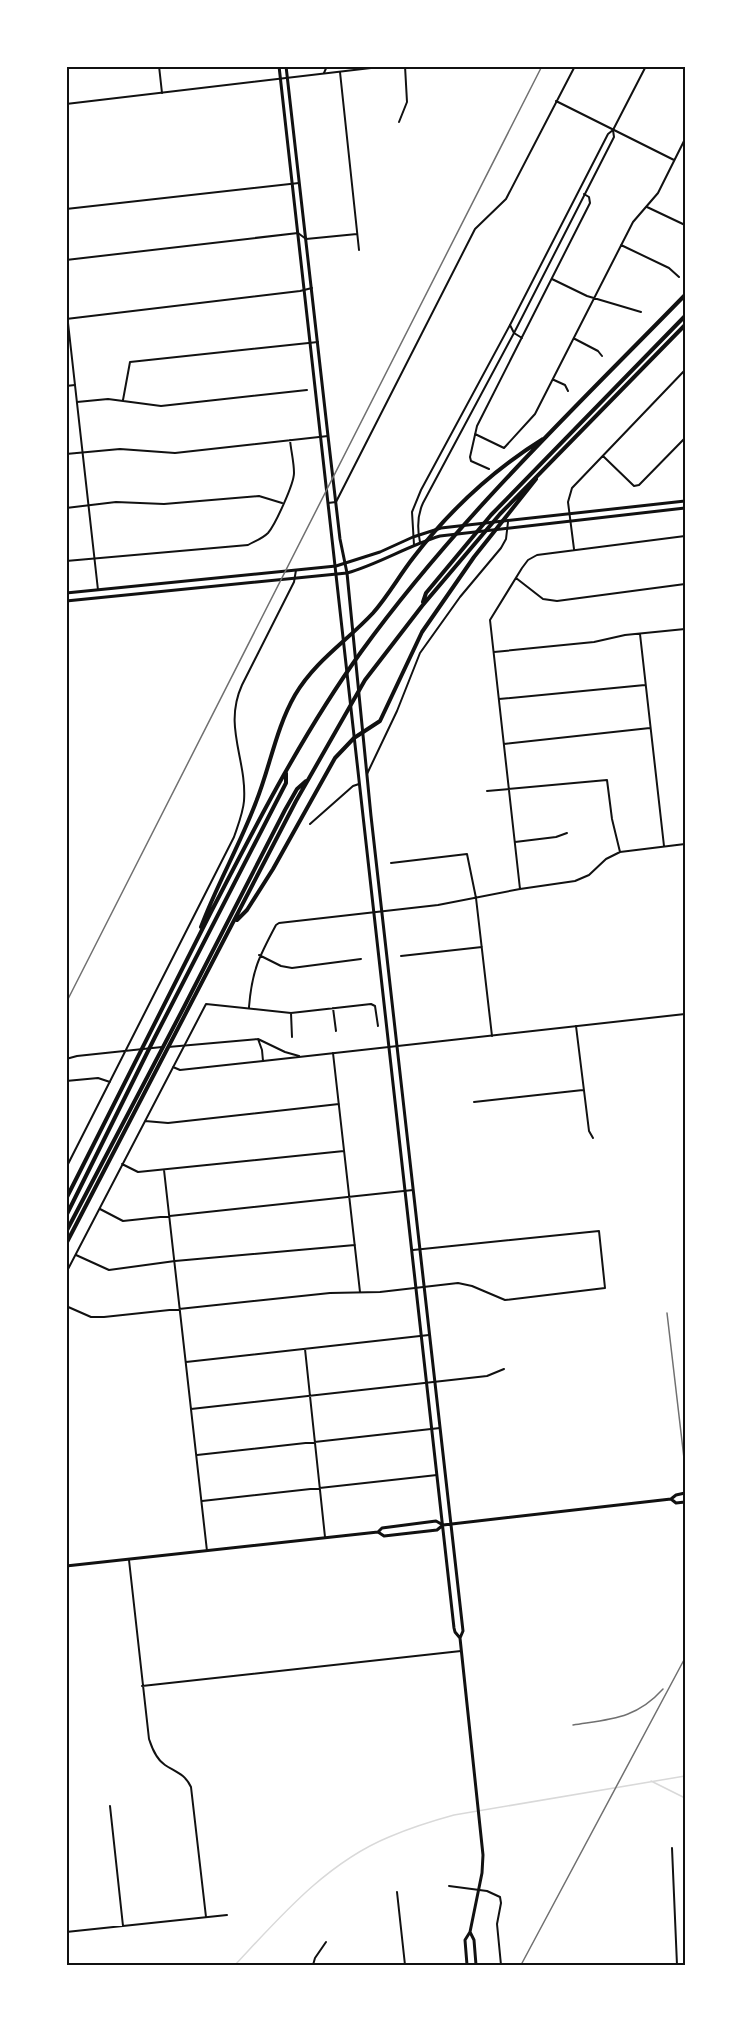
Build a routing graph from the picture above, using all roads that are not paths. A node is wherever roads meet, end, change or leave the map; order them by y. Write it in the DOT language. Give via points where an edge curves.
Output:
graph roads {
  1 [pos="159,66"];
  2 [pos="279,66"];
  3 [pos="286,66"];
  4 [pos="327,66"];
  5 [pos="388,66"];
  6 [pos="405,66"];
  7 [pos="575,66"];
  8 [pos="646,66"];
  9 [pos="340,72"];
  10 [pos="324,73"];
  11 [pos="288,78"];
  12 [pos="280,79"];
  13 [pos="162,93"];
  14 [pos="556,101"];
  15 [pos="66,104"];
  16 [pos="399,122"];
  17 [pos="613,130"];
  18 [pos="685,139"];
  19 [pos="674,160"];
  20 [pos="292,183"];
  21 [pos="299,183"];
  22 [pos="584,194"];
  23 [pos="647,206"];
  24 [pos="66,208"];
  25 [pos="685,225"];
  26 [pos="298,233"];
  27 [pos="357,234"];
  28 [pos="306,239"];
  29 [pos="621,245"];
  30 [pos="359,250"];
  31 [pos="66,260"];
  32 [pos="679,277"];
  33 [pos="552,279"];
  34 [pos="312,288"];
  35 [pos="304,290"];
  36 [pos="685,295"];
  37 [pos="594,298"];
  38 [pos="66,305"];
  39 [pos="641,312"];
  40 [pos="685,316"];
  41 [pos="67,319"];
  42 [pos="510,325"];
  43 [pos="685,325"];
  44 [pos="514,333"];
  45 [pos="522,338"];
  46 [pos="574,338"];
  47 [pos="318,342"];
  48 [pos="310,343"];
  49 [pos="602,356"];
  50 [pos="685,370"];
  51 [pos="553,379"];
  52 [pos="75,386"];
  53 [pos="66,387"];
  54 [pos="307,390"];
  55 [pos="568,391"];
  56 [pos="123,400"];
  57 [pos="77,402"];
  58 [pos="475,434"];
  59 [pos="549,435"];
  60 [pos="320,436"];
  61 [pos="328,436"];
  62 [pos="685,438"];
  63 [pos="290,440"];
  64 [pos="83,452"];
  65 [pos="66,454"];
  66 [pos="602,456"];
  67 [pos="546,465"];
  68 [pos="489,469"];
  69 [pos="685,501"];
  70 [pos="336,502"];
  71 [pos="282,503"];
  72 [pos="328,503"];
  73 [pos="88,505"];
  74 [pos="66,508"];
  75 [pos="685,508"];
  76 [pos="569,514"];
  77 [pos="570,521"];
  78 [pos="508,522"];
  79 [pos="508,528"];
  80 [pos="419,535"];
  81 [pos="685,536"];
  82 [pos="412,537"];
  83 [pos="420,542"];
  84 [pos="414,544"];
  85 [pos="574,549"];
  86 [pos="94,558"];
  87 [pos="66,561"];
  88 [pos="345,564"];
  89 [pos="336,566"];
  90 [pos="296,570"];
  91 [pos="347,573"];
  92 [pos="336,574"];
  93 [pos="295,578"];
  94 [pos="516,578"];
  95 [pos="685,585"];
  96 [pos="98,590"];
  97 [pos="77,592"];
  98 [pos="66,593"];
  99 [pos="104,597"];
  100 [pos="92,598"];
  101 [pos="73,600"];
  102 [pos="66,601"];
  103 [pos="422,606"];
  104 [pos="685,629"];
  105 [pos="352,633"];
  106 [pos="640,634"];
  107 [pos="344,641"];
  108 [pos="494,652"];
  109 [pos="645,685"];
  110 [pos="499,699"];
  111 [pos="650,728"];
  112 [pos="363,731"];
  113 [pos="354,738"];
  114 [pos="503,744"];
  115 [pos="286,772"];
  116 [pos="367,774"];
  117 [pos="309,779"];
  118 [pos="359,784"];
  119 [pos="508,789"];
  120 [pos="487,792"];
  121 [pos="310,824"];
  122 [pos="373,830"];
  123 [pos="365,831"];
  124 [pos="567,833"];
  125 [pos="515,842"];
  126 [pos="685,844"];
  127 [pos="664,847"];
  128 [pos="375,851"];
  129 [pos="367,852"];
  130 [pos="620,852"];
  131 [pos="391,863"];
  132 [pos="378,869"];
  133 [pos="369,870"];
  134 [pos="520,889"];
  135 [pos="476,898"];
  136 [pos="382,912"];
  137 [pos="374,913"];
  138 [pos="234,923"];
  139 [pos="482,947"];
  140 [pos="192,948"];
  141 [pos="259,955"];
  142 [pos="401,956"];
  143 [pos="361,959"];
  144 [pos="249,1007"];
  145 [pos="333,1008"];
  146 [pos="291,1013"];
  147 [pos="685,1014"];
  148 [pos="378,1026"];
  149 [pos="576,1026"];
  150 [pos="336,1031"];
  151 [pos="492,1036"];
  152 [pos="292,1037"];
  153 [pos="258,1039"];
  154 [pos="397,1046"];
  155 [pos="389,1047"];
  156 [pos="333,1053"];
  157 [pos="302,1057"];
  158 [pos="66,1059"];
  159 [pos="263,1061"];
  160 [pos="172,1067"];
  161 [pos="66,1080"];
  162 [pos="110,1082"];
  163 [pos="583,1090"];
  164 [pos="474,1102"];
  165 [pos="339,1104"];
  166 [pos="396,1107"];
  167 [pos="404,1107"];
  168 [pos="144,1121"];
  169 [pos="593,1138"];
  170 [pos="344,1151"];
  171 [pos="122,1164"];
  172 [pos="66,1168"];
  173 [pos="165,1170"];
  174 [pos="413,1190"];
  175 [pos="405,1191"];
  176 [pos="349,1197"];
  177 [pos="66,1199"];
  178 [pos="99,1209"];
  179 [pos="66,1216"];
  180 [pos="170,1217"];
  181 [pos="66,1232"];
  182 [pos="66,1244"];
  183 [pos="355,1245"];
  184 [pos="420,1250"];
  185 [pos="412,1251"];
  186 [pos="76,1255"];
  187 [pos="175,1261"];
  188 [pos="66,1273"];
  189 [pos="424,1287"];
  190 [pos="416,1288"];
  191 [pos="360,1292"];
  192 [pos="66,1306"];
  193 [pos="180,1309"];
  194 [pos="429,1335"];
  195 [pos="422,1336"];
  196 [pos="305,1349"];
  197 [pos="186,1362"];
  198 [pos="504,1369"];
  199 [pos="435,1382"];
  200 [pos="427,1383"];
  201 [pos="310,1395"];
  202 [pos="191,1408"];
  203 [pos="432,1428"];
  204 [pos="440,1428"];
  205 [pos="315,1441"];
  206 [pos="196,1455"];
  207 [pos="437,1475"];
  208 [pos="321,1488"];
  209 [pos="685,1494"];
  210 [pos="671,1499"];
  211 [pos="202,1501"];
  212 [pos="685,1502"];
  213 [pos="450,1524"];
  214 [pos="443,1525"];
  215 [pos="378,1532"];
  216 [pos="325,1538"];
  217 [pos="207,1551"];
  218 [pos="129,1560"];
  219 [pos="66,1566"];
  220 [pos="461,1618"];
  221 [pos="453,1619"];
  222 [pos="460,1638"];
  223 [pos="461,1651"];
  224 [pos="142,1686"];
  225 [pos="110,1806"];
  226 [pos="672,1848"];
  227 [pos="449,1886"];
  228 [pos="478,1890"];
  229 [pos="397,1892"];
  230 [pos="227,1914"];
  231 [pos="206,1917"];
  232 [pos="123,1926"];
  233 [pos="66,1932"];
  234 [pos="470,1932"];
  235 [pos="326,1942"];
  236 [pos="313,1965"];
  237 [pos="405,1965"];
  238 [pos="467,1965"];
  239 [pos="476,1965"];
  240 [pos="501,1965"];
  241 [pos="676,1965"];
  1 -- 13 [label="street"];
  2 -- 12 [label="main road"];
  3 -- 11 [label="main road"];
  4 -- 10 [label="street"];
  5 -- 9 [label="street"];
  6 -- 16 [label="street" via="407,102"];
  7 -- 14 [label="street"];
  8 -- 17 [label="street"];
  9 -- 10 [label="street"];
  9 -- 27 [label="street"];
  10 -- 11 [label="street"];
  11 -- 12 [label="street"];
  11 -- 21 [label="main road"];
  12 -- 13 [label="street"];
  12 -- 20 [label="main road"];
  13 -- 15 [label="street"];
  14 -- 17 [label="street"];
  14 -- 70 [label="street" via="506,199 475,229"];
  17 -- 19 [label="street"];
  17 -- 22 [label="street" via="614,137"];
  17 -- 42 [label="street"];
  18 -- 19 [label="street"];
  19 -- 23 [label="street"];
  20 -- 21 [label="street"];
  20 -- 24 [label="street"];
  20 -- 26 [label="main road"];
  21 -- 28 [label="main road"];
  22 -- 33 [label="street" via="590,203"];
  22 -- 44 [label="street"];
  23 -- 25 [label="street"];
  23 -- 29 [label="street"];
  26 -- 28 [label="street"];
  26 -- 31 [label="street"];
  26 -- 35 [label="main road"];
  27 -- 28 [label="street"];
  27 -- 30 [label="street"];
  28 -- 34 [label="main road"];
  29 -- 32 [label="street" via="669,268"];
  29 -- 37 [label="street"];
  33 -- 37 [label="street"];
  33 -- 45 [label="street"];
  34 -- 35 [label="street"];
  34 -- 47 [label="main road"];
  35 -- 41 [label="street"];
  35 -- 48 [label="main road"];
  36 -- 59 [label="highway"];
  37 -- 39 [label="street"];
  37 -- 46 [label="street"];
  38 -- 41 [label="street"];
  40 -- 103 [label="highway" via="491,515 426,593"];
  41 -- 52 [label="street"];
  42 -- 44 [label="street"];
  42 -- 82 [label="street" via="421,490 412,512"];
  43 -- 67 [label="highway"];
  44 -- 45 [label="street"];
  44 -- 80 [label="street" via="423,503"];
  45 -- 58 [label="street"];
  46 -- 49 [label="street"];
  46 -- 51 [label="street"];
  47 -- 48 [label="street"];
  47 -- 61 [label="main road"];
  48 -- 56 [label="street" via="130,362"];
  48 -- 60 [label="main road"];
  50 -- 66 [label="street"];
  51 -- 55 [label="street"];
  51 -- 58 [label="street" via="535,414 504,448"];
  52 -- 53 [label="street"];
  52 -- 57 [label="street"];
  54 -- 56 [label="street" via="161,406"];
  56 -- 57 [label="street"];
  57 -- 64 [label="street"];
  58 -- 68 [label="street" via="471,460"];
  59 -- 105 [label="highway" via="516,456 448,517 375,610"];
  59 -- 115 [label="highway" via="437,556 362,650"];
  60 -- 61 [label="street"];
  60 -- 63 [label="street"];
  60 -- 72 [label="main road"];
  61 -- 70 [label="main road"];
  62 -- 66 [label="street" via="639,485 634,486"];
  63 -- 64 [label="street" via="175,453 120,449"];
  63 -- 71 [label="street" via="294,473 291,490"];
  64 -- 65 [label="street"];
  64 -- 73 [label="street"];
  66 -- 76 [label="street" via="572,488"];
  67 -- 103 [label="highway"];
  67 -- 112 [label="highway" via="422,632 380,721"];
  69 -- 76 [label="main road"];
  70 -- 72 [label="street"];
  70 -- 88 [label="main road"];
  71 -- 73 [label="street" via="259,496 165,504"];
  71 -- 86 [label="street" via="270,531 248,544"];
  72 -- 89 [label="main road"];
  73 -- 74 [label="street"];
  73 -- 86 [label="street"];
  75 -- 77 [label="main road"];
  76 -- 77 [label="street"];
  76 -- 78 [label="main road"];
  77 -- 79 [label="main road"];
  77 -- 85 [label="street"];
  78 -- 79 [label="street"];
  78 -- 80 [label="main road" via="441,528"];
  79 -- 83 [label="main road"];
  79 -- 116 [label="street" via="501,548 420,653"];
  80 -- 82 [label="main road"];
  80 -- 83 [label="street"];
  81 -- 85 [label="street"];
  82 -- 84 [label="street"];
  82 -- 88 [label="main road"];
  83 -- 84 [label="main road"];
  84 -- 91 [label="main road"];
  85 -- 94 [label="street" via="537,555 528,560"];
  86 -- 87 [label="street"];
  86 -- 96 [label="street"];
  88 -- 89 [label="main road"];
  88 -- 91 [label="main road"];
  89 -- 90 [label="main road"];
  89 -- 92 [label="main road"];
  90 -- 93 [label="street"];
  90 -- 96 [label="main road"];
  91 -- 92 [label="main road"];
  91 -- 105 [label="main road"];
  92 -- 93 [label="main road"];
  92 -- 107 [label="main road"];
  93 -- 99 [label="main road"];
  93 -- 162 [label="street" via="236,701 234,728 244,802 234,837"];
  94 -- 95 [label="street" via="543,599 557,601"];
  94 -- 108 [label="street" via="490,620"];
  96 -- 97 [label="main road"];
  96 -- 99 [label="main road"];
  96 -- 100 [label="main road"];
  97 -- 98 [label="main road"];
  97 -- 101 [label="main road"];
  98 -- 101 [label="main road"];
  99 -- 100 [label="main road"];
  100 -- 101 [label="main road"];
  101 -- 102 [label="main road"];
  103 -- 117 [label="highway" via="365,680"];
  104 -- 106 [label="street"];
  105 -- 107 [label="highway"];
  105 -- 112 [label="main road"];
  106 -- 108 [label="street"];
  106 -- 109 [label="street"];
  107 -- 113 [label="main road"];
  107 -- 140 [label="highway" via="314,668 285,714 260,793"];
  108 -- 110 [label="street"];
  109 -- 110 [label="street"];
  109 -- 111 [label="street"];
  110 -- 114 [label="street"];
  111 -- 114 [label="street"];
  111 -- 127 [label="street"];
  112 -- 113 [label="highway"];
  112 -- 116 [label="main road"];
  113 -- 118 [label="main road"];
  113 -- 138 [label="highway" via="335,758 273,869"];
  114 -- 119 [label="street"];
  115 -- 140 [label="highway"];
  115 -- 179 [label="highway" via="286,783"];
  116 -- 122 [label="main road"];
  117 -- 138 [label="highway"];
  117 -- 181 [label="highway" via="297,789 285,810"];
  118 -- 121 [label="street"];
  118 -- 123 [label="main road"];
  119 -- 120 [label="street"];
  119 -- 125 [label="street"];
  119 -- 130 [label="street" via="607,780"];
  122 -- 123 [label="main road"];
  122 -- 128 [label="main road"];
  123 -- 129 [label="main road"];
  124 -- 125 [label="street"];
  125 -- 134 [label="street"];
  126 -- 127 [label="street"];
  127 -- 130 [label="street"];
  128 -- 129 [label="main road"];
  128 -- 132 [label="main road"];
  129 -- 133 [label="main road"];
  130 -- 134 [label="street" via="582,879"];
  131 -- 135 [label="street" via="467,854"];
  132 -- 133 [label="main road"];
  132 -- 136 [label="main road"];
  133 -- 137 [label="main road"];
  134 -- 135 [label="street"];
  135 -- 136 [label="street"];
  135 -- 139 [label="street"];
  136 -- 137 [label="street"];
  136 -- 154 [label="main road"];
  137 -- 141 [label="street" via="279,923"];
  137 -- 155 [label="main road"];
  138 -- 182 [label="highway"];
  139 -- 142 [label="street"];
  139 -- 151 [label="street"];
  140 -- 177 [label="highway"];
  141 -- 143 [label="street" via="292,968"];
  141 -- 144 [label="street" via="251,980"];
  144 -- 146 [label="street"];
  144 -- 160 [label="street" via="203,1007"];
  145 -- 146 [label="street"];
  145 -- 148 [label="street" via="374,1005"];
  145 -- 150 [label="street"];
  146 -- 152 [label="street"];
  147 -- 149 [label="street"];
  149 -- 151 [label="street"];
  149 -- 163 [label="street"];
  151 -- 154 [label="street"];
  153 -- 157 [label="street"];
  153 -- 158 [label="street"];
  153 -- 159 [label="street"];
  154 -- 155 [label="street"];
  154 -- 167 [label="main road"];
  155 -- 156 [label="street"];
  155 -- 166 [label="main road"];
  156 -- 157 [label="street"];
  156 -- 165 [label="street"];
  157 -- 159 [label="street"];
  159 -- 160 [label="street" via="179,1070"];
  160 -- 168 [label="street"];
  161 -- 162 [label="street" via="98,1078"];
  162 -- 172 [label="street"];
  163 -- 164 [label="street"];
  163 -- 169 [label="street"];
  165 -- 168 [label="street" via="168,1123"];
  165 -- 170 [label="street"];
  166 -- 167 [label="main road"];
  166 -- 175 [label="main road"];
  167 -- 174 [label="main road"];
  168 -- 171 [label="street"];
  170 -- 173 [label="street"];
  170 -- 176 [label="street"];
  171 -- 173 [label="street" via="138,1172"];
  171 -- 178 [label="street"];
  173 -- 180 [label="street"];
  174 -- 175 [label="street"];
  174 -- 184 [label="main road"];
  175 -- 176 [label="street"];
  175 -- 185 [label="main road"];
  176 -- 180 [label="street"];
  176 -- 183 [label="street"];
  178 -- 180 [label="street" via="123,1221"];
  178 -- 186 [label="street"];
  180 -- 187 [label="street"];
  183 -- 187 [label="street"];
  183 -- 191 [label="street"];
  184 -- 185 [label="street"];
  184 -- 189 [label="main road"];
  184 -- 189 [label="street" via="599,1231 605,1288 509,1300 466,1284"];
  185 -- 190 [label="main road"];
  186 -- 187 [label="street" via="109,1270"];
  186 -- 188 [label="street"];
  187 -- 193 [label="street"];
  189 -- 190 [label="street"];
  189 -- 194 [label="main road"];
  190 -- 191 [label="street"];
  190 -- 195 [label="main road"];
  191 -- 193 [label="street"];
  192 -- 193 [label="street" via="97,1317"];
  193 -- 197 [label="street"];
  194 -- 195 [label="street"];
  194 -- 199 [label="main road"];
  195 -- 196 [label="street"];
  195 -- 200 [label="main road"];
  196 -- 197 [label="street"];
  196 -- 201 [label="street"];
  197 -- 202 [label="street"];
  198 -- 199 [label="street" via="487,1376"];
  199 -- 200 [label="street"];
  199 -- 204 [label="main road"];
  200 -- 201 [label="street"];
  200 -- 203 [label="main road"];
  201 -- 202 [label="street"];
  201 -- 205 [label="street"];
  202 -- 206 [label="street"];
  203 -- 204 [label="street"];
  203 -- 205 [label="street"];
  203 -- 207 [label="main road"];
  204 -- 213 [label="main road"];
  205 -- 206 [label="street"];
  205 -- 208 [label="street"];
  206 -- 211 [label="street"];
  207 -- 208 [label="street"];
  207 -- 214 [label="main road"];
  208 -- 211 [label="street"];
  208 -- 216 [label="street"];
  209 -- 210 [label="main road"];
  210 -- 212 [label="main road"];
  210 -- 213 [label="main road"];
  211 -- 217 [label="street"];
  213 -- 214 [label="main road"];
  213 -- 220 [label="main road"];
  214 -- 215 [label="main road" via="436,1521 382,1528"];
  214 -- 215 [label="main road" via="437,1530 384,1536"];
  214 -- 221 [label="main road"];
  215 -- 216 [label="main road"];
  216 -- 217 [label="main road"];
  217 -- 218 [label="main road"];
  218 -- 219 [label="main road"];
  218 -- 224 [label="street"];
  220 -- 221 [label="main road"];
  220 -- 222 [label="main road"];
  221 -- 222 [label="main road" via="454,1632"];
  222 -- 223 [label="main road"];
  223 -- 224 [label="street"];
  223 -- 228 [label="main road" via="483,1860"];
  224 -- 231 [label="street" via="153,1750 165,1765 188,1779 192,1790"];
  225 -- 232 [label="street"];
  226 -- 241 [label="street"];
  227 -- 228 [label="street"];
  228 -- 234 [label="main road"];
  228 -- 240 [label="street" via="501,1899 497,1924"];
  229 -- 237 [label="street"];
  230 -- 231 [label="street"];
  231 -- 232 [label="street"];
  232 -- 233 [label="street"];
  234 -- 238 [label="main road" via="465,1940"];
  234 -- 239 [label="main road"];
  235 -- 236 [label="street"];
}
